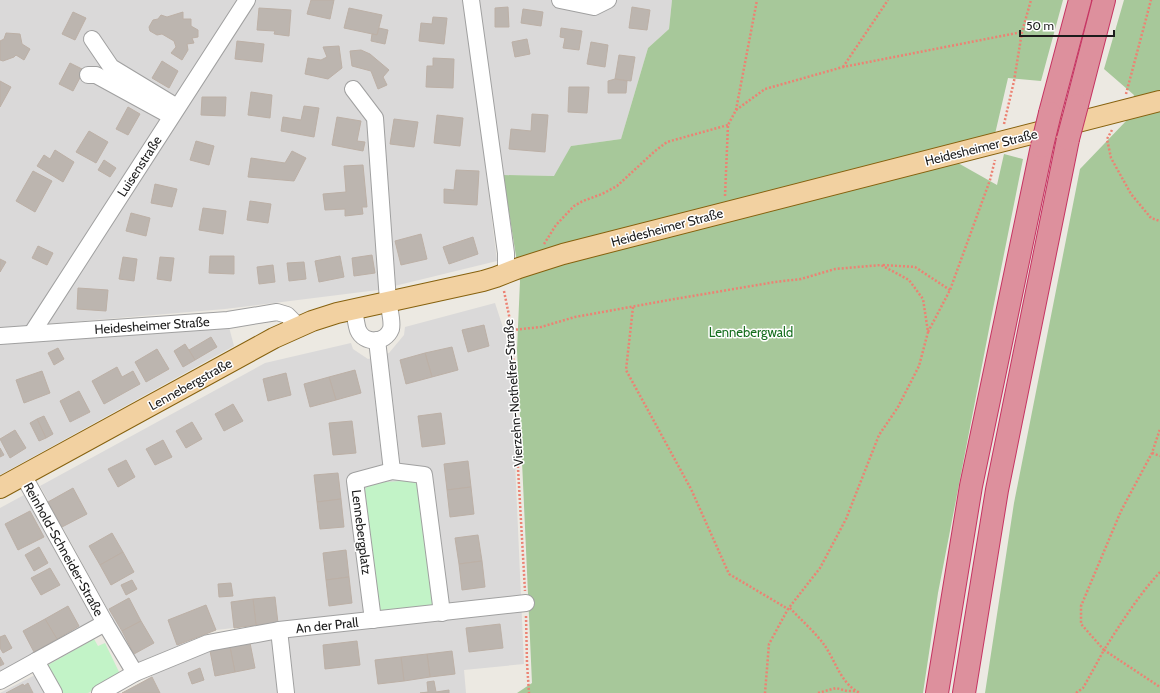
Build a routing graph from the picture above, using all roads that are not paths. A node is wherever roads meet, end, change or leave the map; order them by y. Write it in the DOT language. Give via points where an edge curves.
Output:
graph roads {
  1 [pos="247,0"];
  2 [pos="471,0"];
  3 [pos="560,0"];
  4 [pos="1080,0"];
  5 [pos="1104,0"];
  6 [pos="601,3"];
  7 [pos="92,39"];
  8 [pos="88,75"];
  9 [pos="353,89"];
  10 [pos="1160,101"];
  11 [pos="174,111"];
  12 [pos="506,273"];
  13 [pos="388,301"];
  14 [pos="354,308"];
  15 [pos="297,327"];
  16 [pos="32,333"];
  17 [pos="0,336"];
  18 [pos="377,340"];
  19 [pos="392,471"];
  20 [pos="23,475"];
  21 [pos="0,488"];
  22 [pos="526,603"];
  23 [pos="442,613"];
  24 [pos="373,620"];
  25 [pos="105,623"];
  26 [pos="279,630"];
  27 [pos="36,661"];
  28 [pos="134,673"];
  29 [pos="0,681"];
  30 [pos="54,693"];
  31 [pos="100,693"];
  32 [pos="286,693"];
  33 [pos="937,693"];
  34 [pos="964,693"];
  1 -- 11 [label="street, Luisenstraße"];
  2 -- 12 [label="street" via="506,253"];
  3 -- 6 [label="street"];
  4 -- 33 [label="highway, bridge" via="1042,146 971,486"];
  5 -- 34 [label="highway, bridge" via="1068,138 997,490"];
  7 -- 11 [label="street" via="111,67"];
  8 -- 11 [label="street" via="96,75"];
  9 -- 13 [label="street" via="375,118"];
  10 -- 12 [label="main road, Heidesheimer Straße" via="722,212 548,258"];
  11 -- 16 [label="street, Luisenstraße"];
  12 -- 13 [label="main road, Heidesheimer Straße" via="464,286"];
  13 -- 14 [label="main road, Lennebergstraße"];
  13 -- 18 [label="street" via="391,329 385,337"];
  14 -- 15 [label="main road, Lennebergstraße"];
  14 -- 18 [label="street" via="358,330 370,340"];
  15 -- 16 [label="street, Heidesheimer Straße" via="288,315 276,312 228,320"];
  15 -- 20 [label="main road, Lennebergstraße"];
  16 -- 17 [label="street, Heidesheimer Straße"];
  18 -- 19 [label="street"];
  19 -- 23 [label="street, Lennebergplatz" via="424,475"];
  19 -- 24 [label="street, Lennebergplatz" via="355,481"];
  20 -- 21 [label="main road, Lennebergstraße"];
  20 -- 25 [label="street, Reinhold-Schneider-Straße"];
  22 -- 23 [label="street, An der Prall"];
  23 -- 24 [label="street, An der Prall"];
  24 -- 26 [label="street, An der Prall"];
  25 -- 27 [label="street"];
  25 -- 28 [label="street, Reinhold-Schneider-Straße"];
  26 -- 28 [label="street, An der Prall" via="208,643"];
  26 -- 32 [label="street"];
  27 -- 29 [label="street"];
  27 -- 30 [label="street"];
  28 -- 31 [label="street, An der Prall"];
}
